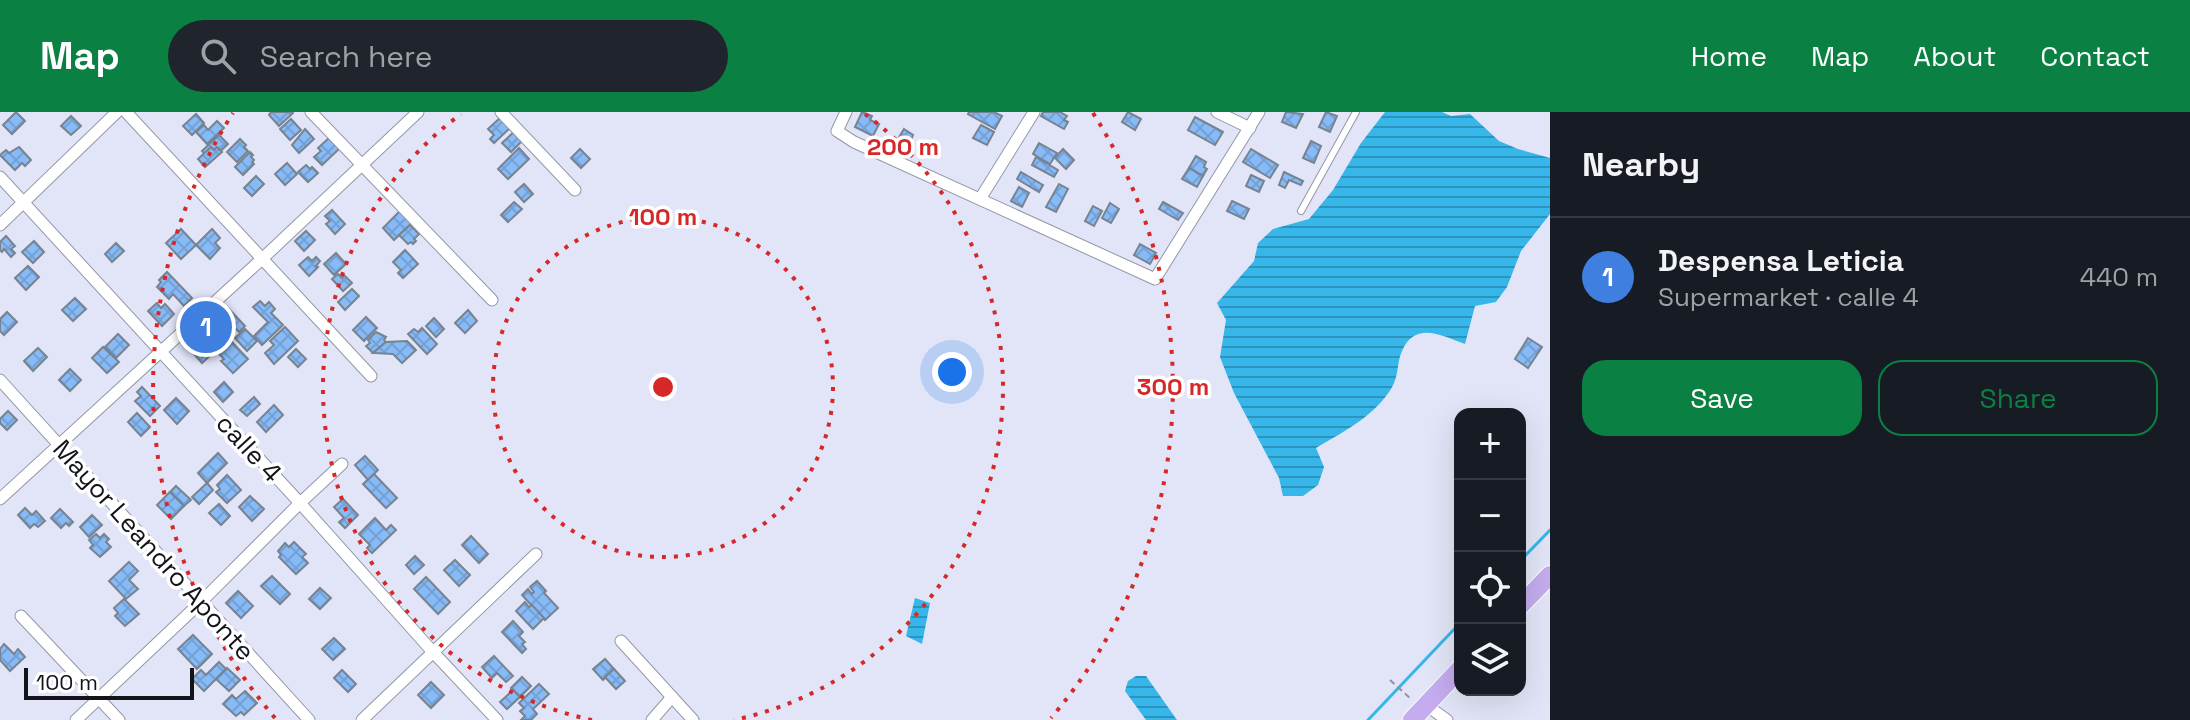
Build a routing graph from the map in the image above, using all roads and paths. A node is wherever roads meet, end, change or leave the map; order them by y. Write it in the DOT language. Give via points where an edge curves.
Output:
graph roads {
  1 [pos="117,112"];
  2 [pos="126,112"];
  3 [pos="311,112"];
  4 [pos="418,112"];
  5 [pos="501,112"];
  6 [pos="846,112"];
  7 [pos="1034,112"];
  8 [pos="1217,112"];
  9 [pos="1259,112"];
  10 [pos="1356,112"];
  11 [pos="1250,128"];
  12 [pos="361,165"];
  13 [pos="0,177"];
  14 [pos="575,190"];
  15 [pos="980,199"];
  16 [pos="23,202"];
  17 [pos="1301,211"];
  18 [pos="0,225"];
  19 [pos="263,258"];
  20 [pos="492,300"];
  21 [pos="160,353"];
  22 [pos="371,376"];
  23 [pos="0,380"];
  24 [pos="58,445"];
  25 [pos="342,464"];
  26 [pos="0,499"];
  27 [pos="300,503"];
  28 [pos="536,554"];
  29 [pos="1550,575"];
  30 [pos="1526,600"];
  31 [pos="201,602"];
  32 [pos="21,616"];
  33 [pos="621,641"];
  34 [pos="432,651"];
  35 [pos="1454,675"];
  36 [pos="1390,680"];
  37 [pos="1408,696"];
  38 [pos="672,697"];
  39 [pos="99,698"];
  40 [pos="1426,705"];
  41 [pos="76,720"];
  42 [pos="119,720"];
  43 [pos="309,720"];
  44 [pos="362,720"];
  45 [pos="497,720"];
  46 [pos="652,720"];
  47 [pos="693,720"];
  48 [pos="1412,720"];
  49 [pos="1447,720"];
  1 -- 16 [label="street"];
  2 -- 19 [label="street"];
  3 -- 12 [label="street"];
  4 -- 12 [label="street"];
  5 -- 14 [label="street"];
  6 -- 15 [label="street" via="837,131"];
  7 -- 15 [label="street"];
  8 -- 11 [label="street"];
  9 -- 11 [label="street"];
  10 -- 17 [label="lane"];
  11 -- 15 [label="street" via="1155,279"];
  12 -- 19 [label="street"];
  12 -- 20 [label="street"];
  13 -- 16 [label="street, calle 4"];
  16 -- 18 [label="street"];
  16 -- 21 [label="street, calle 4"];
  19 -- 21 [label="street"];
  19 -- 22 [label="street"];
  21 -- 24 [label="street"];
  21 -- 27 [label="street, calle 4"];
  23 -- 24 [label="street, Mayor Leandro Aponte"];
  24 -- 26 [label="street"];
  24 -- 31 [label="street, Mayor Leandro Aponte"];
  25 -- 27 [label="street"];
  27 -- 31 [label="street"];
  27 -- 34 [label="street, calle 4"];
  28 -- 34 [label="street"];
  29 -- 30 [label="highway"];
  31 -- 39 [label="street"];
  31 -- 43 [label="street, Mayor Leandro Aponte"];
  32 -- 39 [label="street"];
  33 -- 38 [label="street"];
  34 -- 44 [label="street"];
  34 -- 45 [label="street, calle 4"];
  35 -- 40 [label="highway"];
  36 -- 37 [label="path"];
  38 -- 46 [label="street"];
  38 -- 47 [label="street"];
  39 -- 41 [label="street"];
  39 -- 42 [label="street"];
  40 -- 48 [label="highway"];
  40 -- 49 [label="street"];
}
